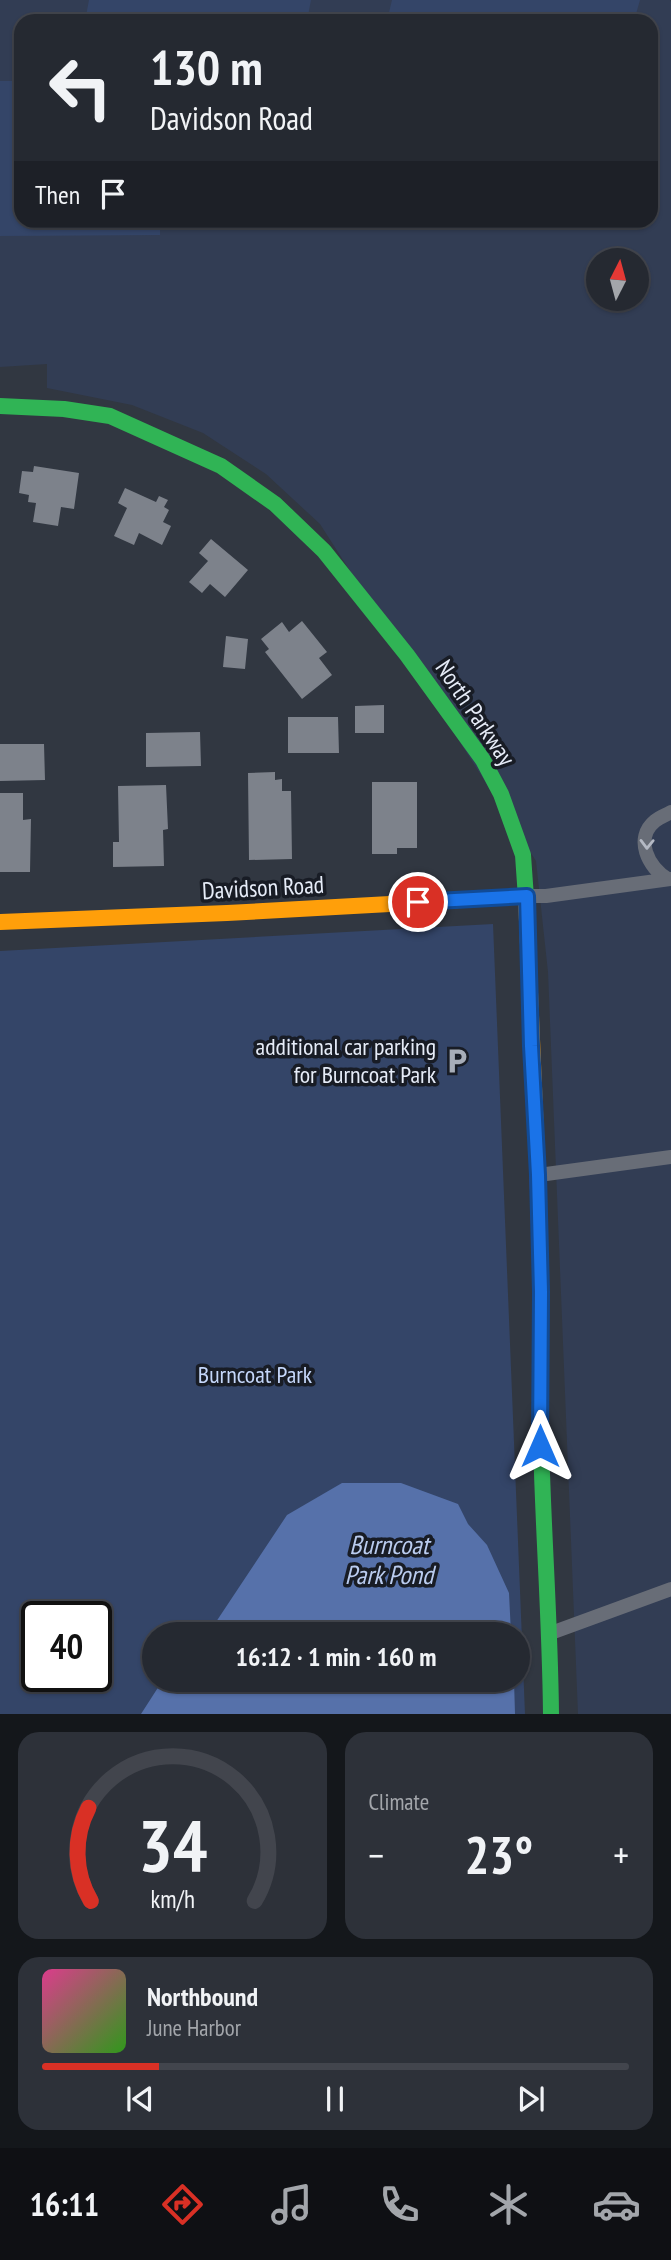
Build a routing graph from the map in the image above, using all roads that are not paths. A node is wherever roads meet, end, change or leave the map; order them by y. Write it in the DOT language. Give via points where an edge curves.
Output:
graph roads {
  1 [pos="0,406"];
  2 [pos="671,813"];
  3 [pos="669,879"];
  4 [pos="527,896"];
  5 [pos="0,922"];
  6 [pos="671,1157"];
  7 [pos="538,1175"];
  8 [pos="671,1589"];
  9 [pos="550,1633"];
  10 [pos="551,1714"];
  1 -- 4 [label="street, North Parkway" via="110,416 221,466 275,504 324,551 362,597 483,761 514,826 523,855"];
  2 -- 3 [label="lane, one-way" via="654,822 644,845 658,874"];
  3 -- 4 [label="lane"];
  4 -- 5 [label="street, Davidson Road"];
  4 -- 7 [label="street, North Parkway"];
  6 -- 7 [label="lane"];
  7 -- 9 [label="street, North Parkway" via="540,1446"];
  8 -- 9 [label="lane"];
  9 -- 10 [label="street, North Parkway"];
}
